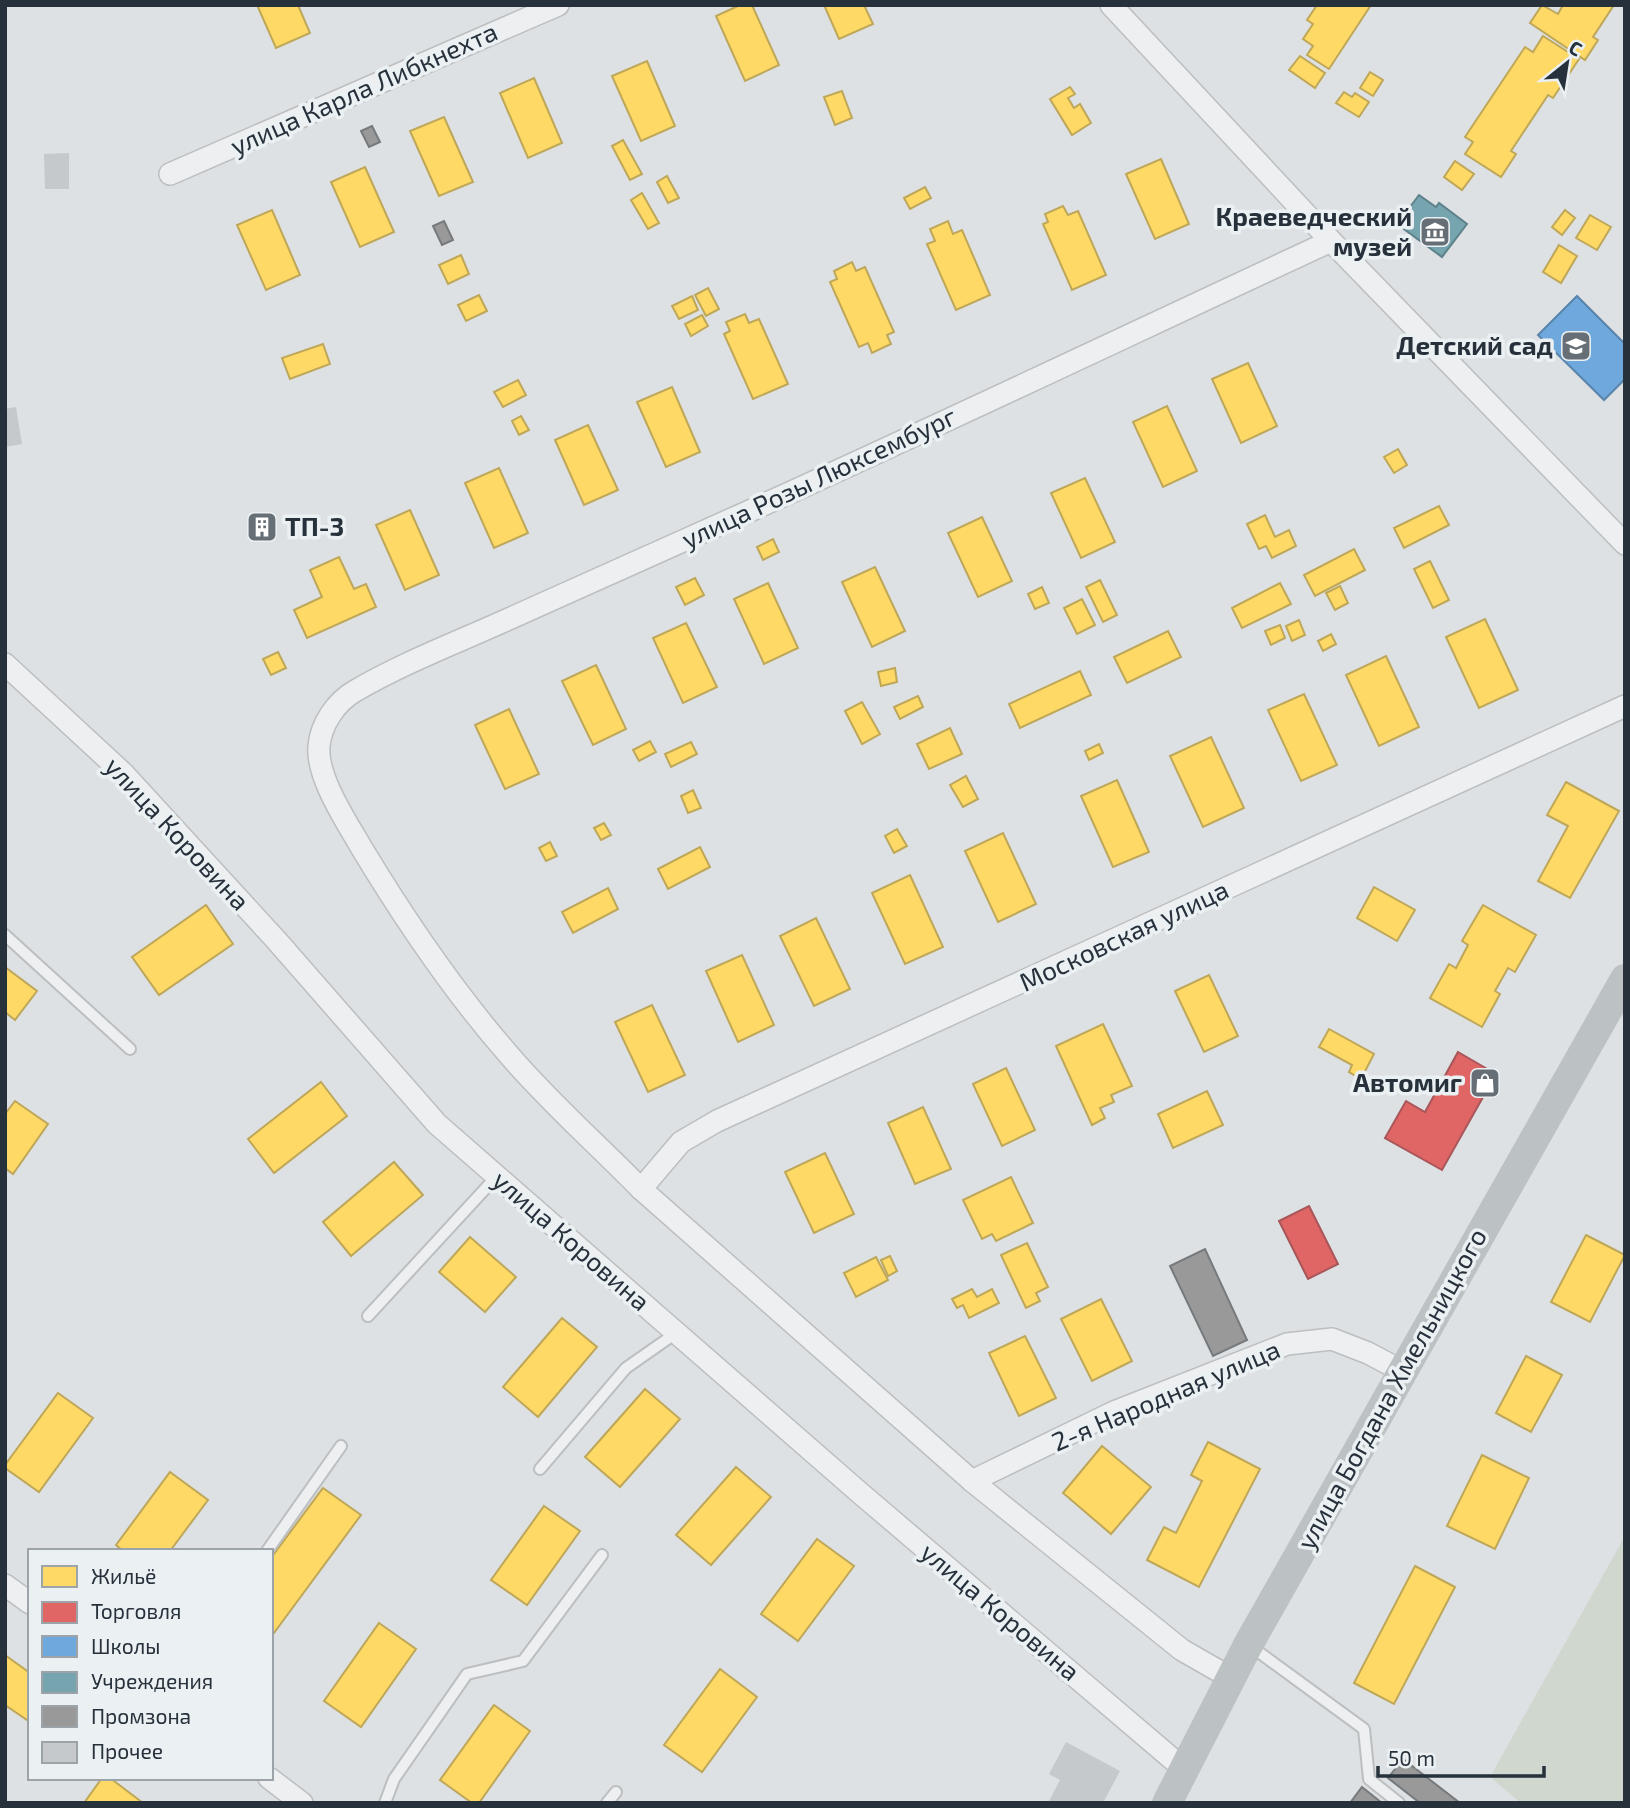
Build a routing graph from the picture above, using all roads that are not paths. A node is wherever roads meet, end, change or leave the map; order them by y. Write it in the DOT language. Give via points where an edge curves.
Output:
graph roads {
  1 [pos="558,5"];
  2 [pos="1111,5"];
  3 [pos="170,174"];
  4 [pos="1331,241"];
  5 [pos="1625,544"];
  6 [pos="5,664"];
  7 [pos="1625,706"];
  8 [pos="5,935"];
  9 [pos="1625,979"];
  10 [pos="130,1049"];
  11 [pos="497,1175"];
  12 [pos="641,1189"];
  13 [pos="368,1316"];
  14 [pos="676,1333"];
  15 [pos="1402,1371"];
  16 [pos="341,1446"];
  17 [pos="540,1469"];
  18 [pos="972,1481"];
  19 [pos="268,1549"];
  20 [pos="602,1555"];
  21 [pos="5,1585"];
  22 [pos="28,1602"];
  23 [pos="1248,1645"];
  24 [pos="1231,1678"];
  25 [pos="1184,1769"];
  26 [pos="272,1780"];
  27 [pos="616,1792"];
  28 [pos="302,1803"];
  29 [pos="385,1803"];
  30 [pos="607,1803"];
  31 [pos="1167,1803"];
  32 [pos="1399,1803"];
  1 -- 3 [label="street, улица Карла Либкнехта"];
  2 -- 4 [label="street"];
  4 -- 5 [label="street"];
  4 -- 12 [label="street, улица Розы Люксембург" via="442,649 350,693 331,713 321,732 318,753 323,775 394,902 509,1055"];
  6 -- 11 [label="street, улица Коровина" via="124,774 437,1124"];
  7 -- 12 [label="street, Московская улица" via="717,1121 681,1142"];
  8 -- 10 [label="lane"];
  9 -- 15 [label="street, улица Богдана Хмельницкого"];
  11 -- 13 [label="lane"];
  11 -- 14 [label="street, улица Коровина"];
  12 -- 18 [label="street"];
  14 -- 17 [label="lane" via="626,1368"];
  14 -- 25 [label="street, улица Коровина"];
  15 -- 18 [label="street, 2-я Народная улица" via="1332,1339 1287,1344 1114,1412"];
  15 -- 23 [label="street, улица Богдана Хмельницкого"];
  16 -- 19 [label="lane"];
  18 -- 24 [label="street" via="1182,1650"];
  20 -- 29 [label="lane" via="523,1661 467,1674 394,1779"];
  21 -- 22 [label="street"];
  23 -- 24 [label="street, улица Богдана Хмельницкого"];
  23 -- 32 [label="lane" via="1364,1729 1369,1779"];
  24 -- 25 [label="street, улица Богдана Хмельницкого"];
  25 -- 31 [label="street, улица Богдана Хмельницкого"];
  26 -- 28 [label="street"];
  27 -- 30 [label="lane"];
}
